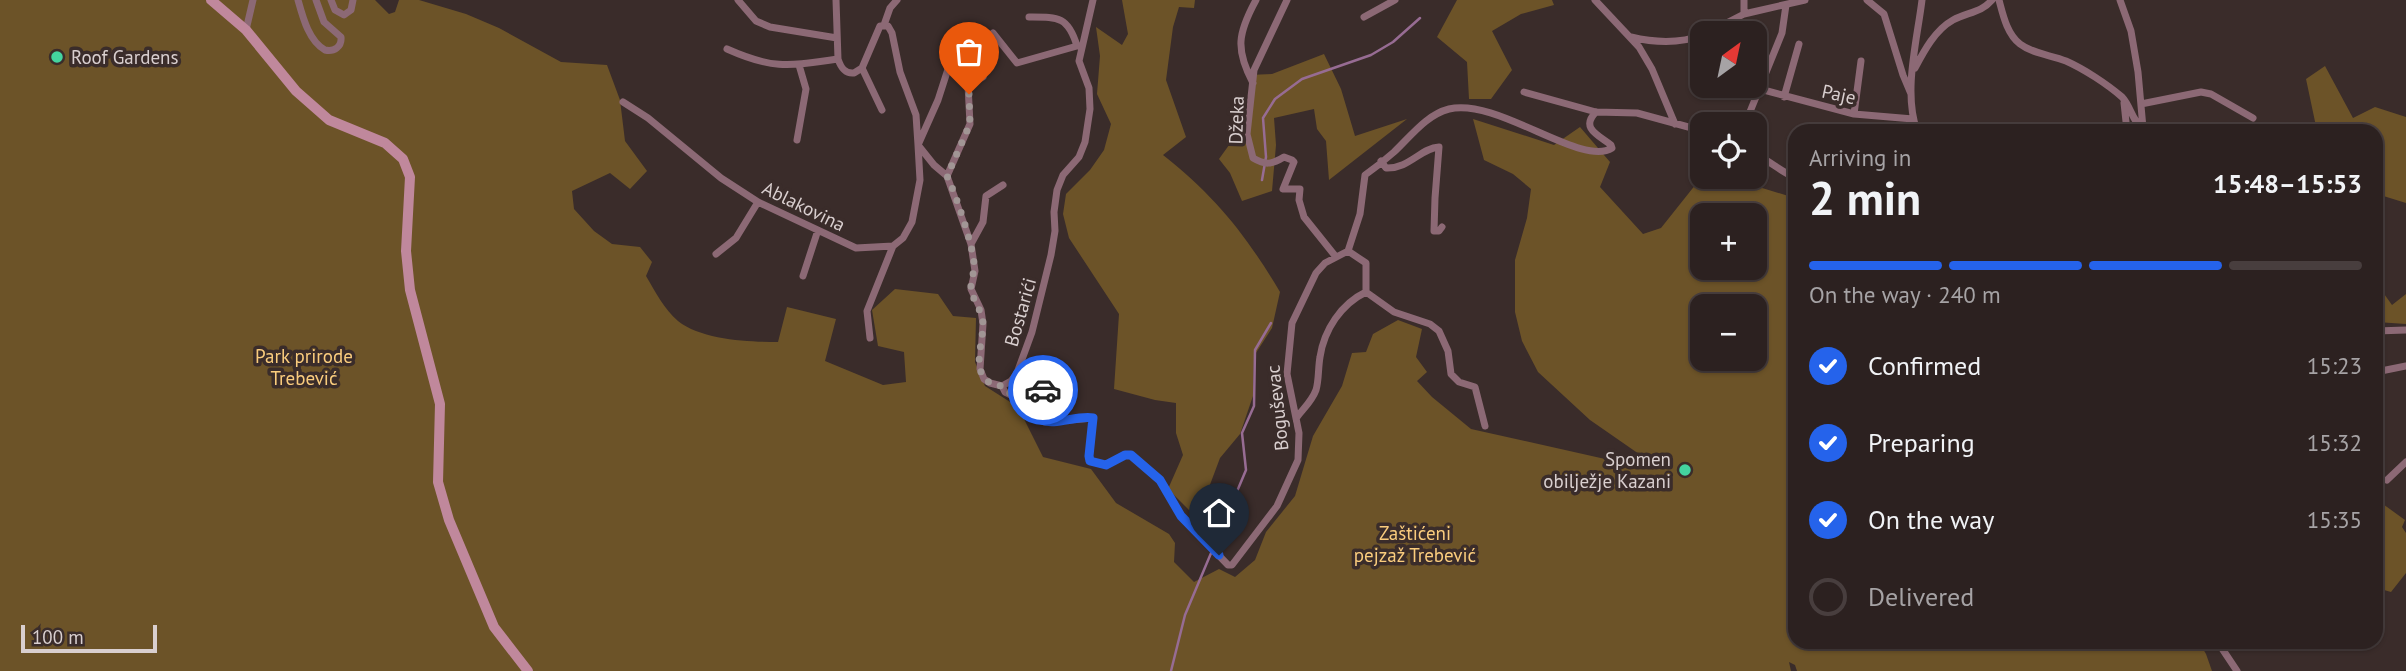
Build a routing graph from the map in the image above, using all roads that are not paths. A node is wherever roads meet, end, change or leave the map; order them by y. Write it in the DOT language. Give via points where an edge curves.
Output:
graph roads {
  1 [pos="211,0"];
  2 [pos="253,0"];
  3 [pos="298,0"];
  4 [pos="316,0"];
  5 [pos="331,0"];
  6 [pos="353,0"];
  7 [pos="738,0"];
  8 [pos="836,0"];
  9 [pos="897,0"];
  10 [pos="1093,0"];
  11 [pos="1256,0"];
  12 [pos="1287,0"];
  13 [pos="1395,0"];
  14 [pos="1595,0"];
  15 [pos="1744,0"];
  16 [pos="1805,0"];
  17 [pos="1867,0"];
  18 [pos="1922,0"];
  19 [pos="1992,0"];
  20 [pos="1999,0"];
  21 [pos="2120,0"];
  22 [pos="1786,5"];
  23 [pos="1744,14"];
  24 [pos="1029,17"];
  25 [pos="1364,17"];
  26 [pos="1730,21"];
  27 [pos="884,25"];
  28 [pos="246,30"];
  29 [pos="993,33"];
  30 [pos="1631,37"];
  31 [pos="837,38"];
  32 [pos="1690,39"];
  33 [pos="1799,44"];
  34 [pos="1080,46"];
  35 [pos="727,49"];
  36 [pos="838,60"];
  37 [pos="1861,61"];
  38 [pos="799,65"];
  39 [pos="862,68"];
  40 [pos="948,69"];
  41 [pos="1768,69"];
  42 [pos="1913,72"];
  43 [pos="983,77"];
  44 [pos="1253,83"];
  45 [pos="1524,92"];
  46 [pos="1768,92"];
  47 [pos="1911,95"];
  48 [pos="1784,97"];
  49 [pos="2123,99"];
  50 [pos="623,102"];
  51 [pos="2141,104"];
  52 [pos="882,110"];
  53 [pos="1596,112"];
  54 [pos="1854,114"];
  55 [pos="2253,118"];
  56 [pos="1913,119"];
  57 [pos="1675,124"];
  58 [pos="1915,124"];
  59 [pos="2126,124"];
  60 [pos="2137,124"];
  61 [pos="2143,124"];
  62 [pos="1690,128"];
  63 [pos="797,140"];
  64 [pos="918,145"];
  65 [pos="1767,159"];
  66 [pos="1381,161"];
  67 [pos="1788,175"];
  68 [pos="947,176"];
  69 [pos="1003,185"];
  70 [pos="758,202"];
  71 [pos="1442,227"];
  72 [pos="818,230"];
  73 [pos="971,243"];
  74 [pos="893,246"];
  75 [pos="1348,251"];
  76 [pos="716,254"];
  77 [pos="1336,257"];
  78 [pos="803,276"];
  79 [pos="1366,292"];
  80 [pos="2406,330"];
  81 [pos="2383,331"];
  82 [pos="870,338"];
  83 [pos="2406,366"];
  84 [pos="2383,371"];
  85 [pos="1002,386"];
  86 [pos="1297,417"];
  87 [pos="1485,426"];
  88 [pos="2406,462"];
  89 [pos="2387,480"];
  90 [pos="2223,649"];
  91 [pos="528,671"];
  92 [pos="2237,671"];
  1 -- 28 [label="main road"];
  2 -- 28 [label="street"];
  3 -- 4 [label="street" via="316,42 334,50 341,37 324,22"];
  5 -- 6 [label="street" via="335,10 344,15"];
  7 -- 31 [label="street" via="757,21 770,27"];
  8 -- 31 [label="street"];
  9 -- 27 [label="street"];
  10 -- 34 [label="street, Bostarići"];
  11 -- 44 [label="street" via="1239,45"];
  12 -- 44 [label="street, Džeka" via="1260,54"];
  13 -- 25 [label="street"];
  14 -- 30 [label="street"];
  15 -- 23 [label="street"];
  16 -- 22 [label="street"];
  17 -- 47 [label="street" via="1885,13"];
  18 -- 42 [label="street"];
  19 -- 42 [label="street" via="1986,8 1944,25"];
  20 -- 49 [label="street" via="2008,29 2019,43 2068,62"];
  21 -- 51 [label="street" via="2131,31"];
  22 -- 23 [label="street"];
  22 -- 41 [label="street" via="1782,33"];
  23 -- 26 [label="street"];
  24 -- 34 [label="street" via="1062,20"];
  27 -- 39 [label="street" via="877,30"];
  27 -- 64 [label="street" via="892,33 916,115"];
  28 -- 91 [label="main road" via="296,91 329,120 385,143 403,159 410,177 406,251 410,290 440,404 438,482 494,627"];
  29 -- 34 [label="street" via="1017,63"];
  30 -- 32 [label="street" via="1664,42"];
  30 -- 57 [label="street" via="1652,69"];
  31 -- 36 [label="street"];
  33 -- 48 [label="street"];
  34 -- 85 [label="street, Bostarići" via="1079,61 1089,88 1085,142 1057,190 1055,231 1032,332 1017,373"];
  35 -- 38 [label="street" via="771,65"];
  36 -- 38 [label="street"];
  36 -- 39 [label="street" via="848,73"];
  37 -- 54 [label="street"];
  38 -- 63 [label="street" via="806,89"];
  39 -- 52 [label="street"];
  40 -- 64 [label="street"];
  42 -- 47 [label="street"];
  43 -- 68 [label="street" via="968,85 970,124"];
  44 -- 77 [label="street, Džeka" via="1247,134 1253,158 1265,164 1284,157 1294,162 1283,189 1300,189 1304,217"];
  45 -- 53 [label="street"];
  46 -- 48 [label="street, Paje"];
  47 -- 56 [label="street"];
  48 -- 54 [label="street, Paje"];
  49 -- 59 [label="street"];
  49 -- 60 [label="street"];
  50 -- 70 [label="street, Ablakovina"];
  51 -- 55 [label="street" via="2201,92"];
  51 -- 61 [label="street"];
  53 -- 57 [label="street" via="1637,113"];
  53 -- 66 [label="street" via="1589,123 1611,145 1605,152 1582,150 1507,117 1467,107 1430,118"];
  54 -- 56 [label="street, Paje"];
  56 -- 58 [label="street"];
  57 -- 62 [label="street"];
  64 -- 68 [label="street, Bostarići"];
  64 -- 74 [label="street" via="920,180 912,222"];
  65 -- 67 [label="street"];
  66 -- 71 [label="street" via="1386,168 1395,168 1439,147 1434,231"];
  66 -- 75 [label="street" via="1365,175 1364,199"];
  68 -- 73 [label="street, Bostarići"];
  69 -- 73 [label="street" via="986,196 983,222"];
  70 -- 72 [label="street, Ablakovina"];
  70 -- 76 [label="street" via="736,238"];
  72 -- 74 [label="street, Ablakovina" via="856,248"];
  72 -- 78 [label="street"];
  73 -- 85 [label="street, Bostarići" via="975,271 971,289 983,324 980,369 984,379"];
  74 -- 82 [label="street" via="867,311"];
  75 -- 77 [label="street, Boguševac"];
  75 -- 79 [label="street" via="1366,263"];
  77 -- 86 [label="street, Boguševac" via="1316,274 1292,323 1287,374"];
  79 -- 86 [label="street" via="1351,302 1328,330 1317,388"];
  79 -- 87 [label="street" via="1394,312 1439,331 1451,374 1475,387"];
  80 -- 81 [label="street"];
  83 -- 84 [label="street"];
  85 -- 86 [label="street, Boguševac" via="1011,395 1056,391 1056,401 1042,416 1044,422 1092,418 1090,461 1106,465 1131,455 1160,480 1181,516 1228,565 1278,506 1298,460"];
  88 -- 89 [label="street"];
  90 -- 92 [label="street"];
}
